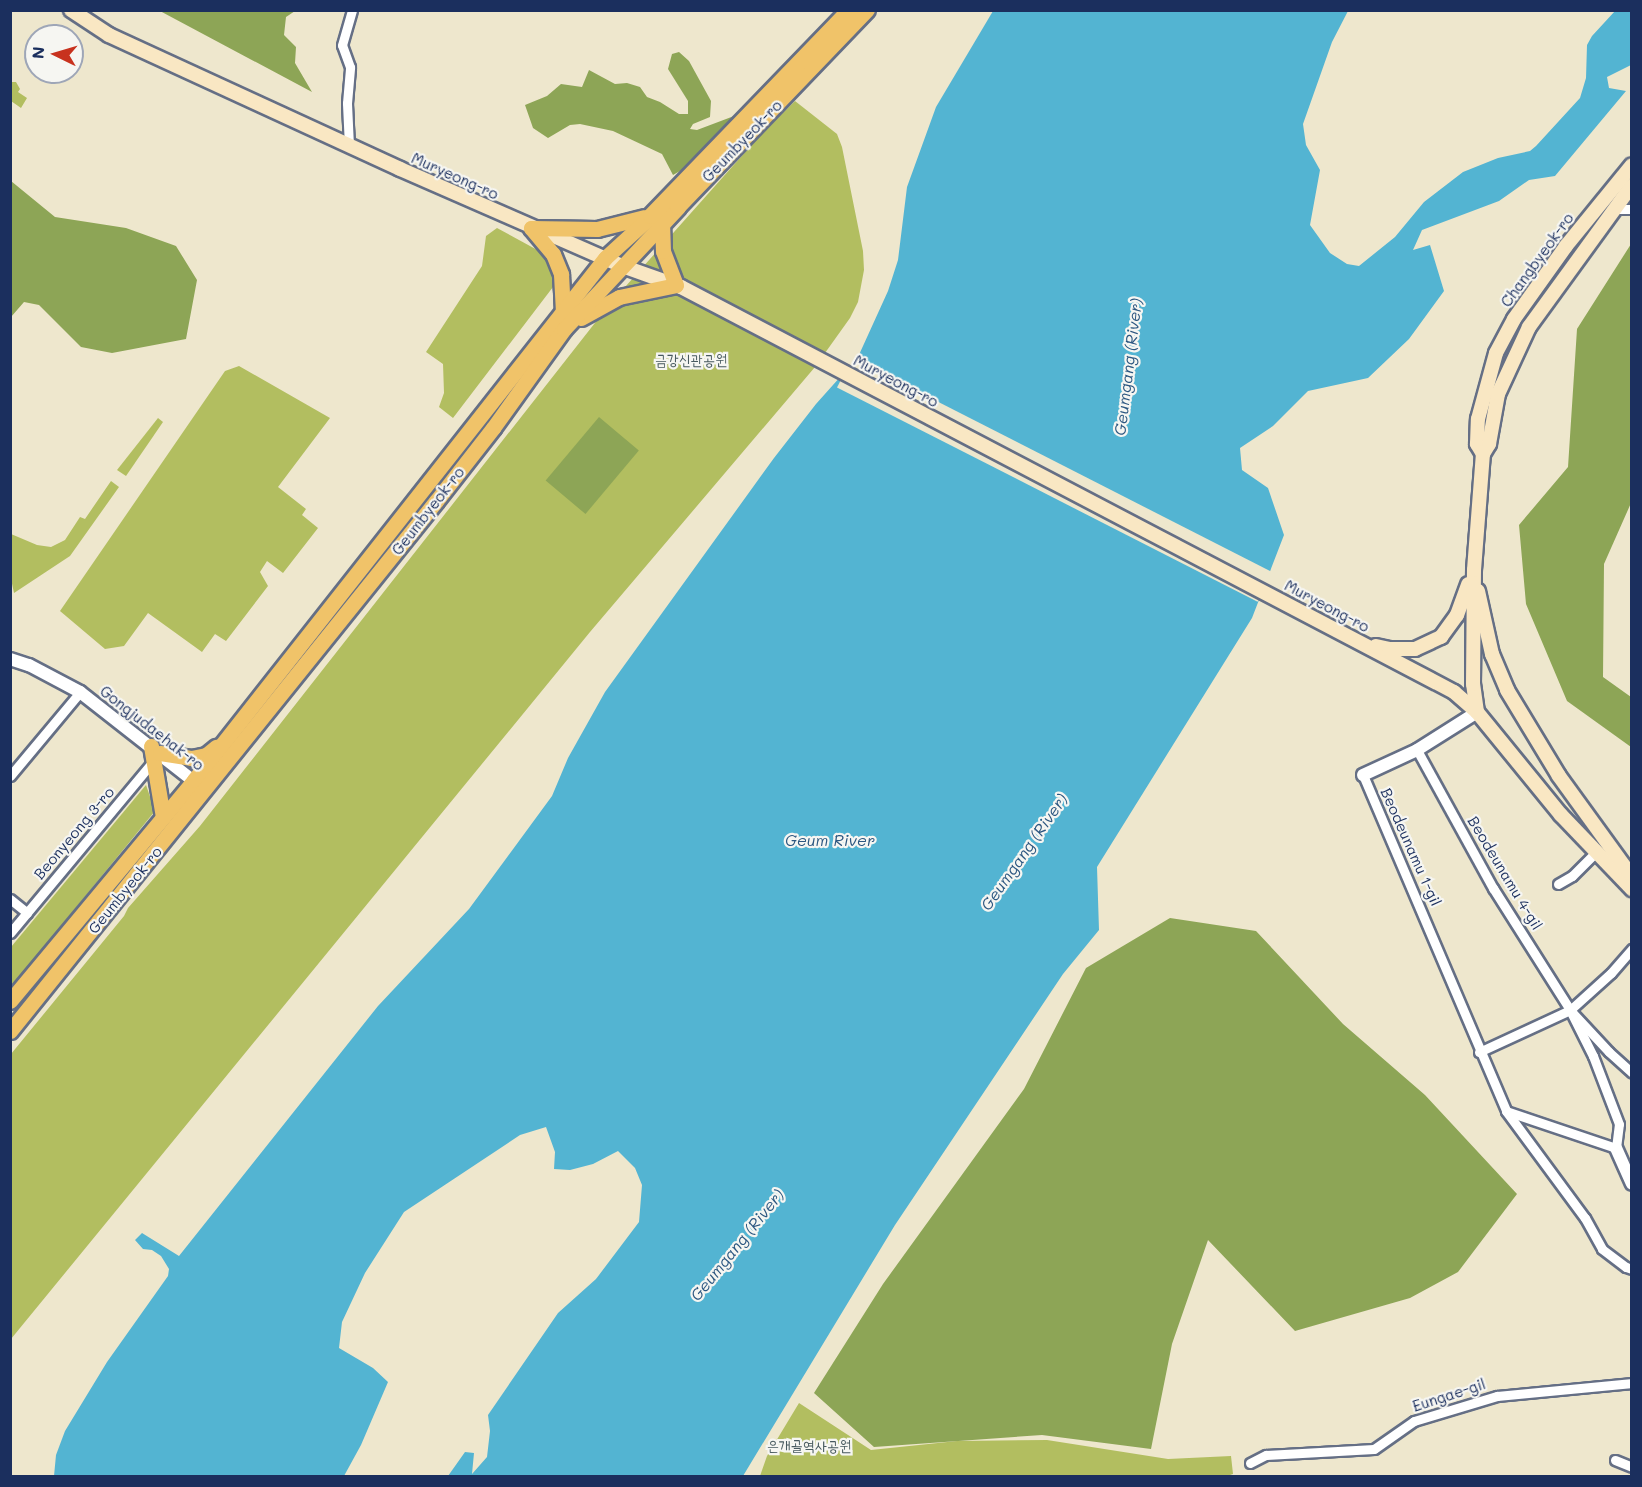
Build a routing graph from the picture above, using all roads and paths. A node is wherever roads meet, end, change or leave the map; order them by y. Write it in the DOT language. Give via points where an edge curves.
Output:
graph roads {
  1 [pos="71,10"];
  2 [pos="352,10"];
  3 [pos="850,10"];
  4 [pos="867,10"];
  5 [pos="349,146"];
  6 [pos="1632,165"];
  7 [pos="1632,185"];
  8 [pos="678,207"];
  9 [pos="1632,208"];
  10 [pos="1615,209"];
  11 [pos="656,220"];
  12 [pos="531,228"];
  13 [pos="605,258"];
  14 [pos="622,266"];
  15 [pos="678,286"];
  16 [pos="563,310"];
  17 [pos="564,329"];
  18 [pos="1483,454"];
  19 [pos="1474,570"];
  20 [pos="1357,641"];
  21 [pos="10,659"];
  22 [pos="80,692"];
  23 [pos="1477,712"];
  24 [pos="225,739"];
  25 [pos="1417,750"];
  26 [pos="155,753"];
  27 [pos="1364,775"];
  28 [pos="10,776"];
  29 [pos="199,785"];
  30 [pos="163,817"];
  31 [pos="1596,852"];
  32 [pos="1632,877"];
  33 [pos="1558,884"];
  34 [pos="1632,889"];
  35 [pos="10,899"];
  36 [pos="27,913"];
  37 [pos="10,933"];
  38 [pos="1632,949"];
  39 [pos="10,1001"];
  40 [pos="1570,1010"];
  41 [pos="10,1031"];
  42 [pos="1479,1052"];
  43 [pos="1632,1073"];
  44 [pos="1506,1111"];
  45 [pos="1616,1148"];
  46 [pos="1632,1184"];
  47 [pos="1632,1269"];
  48 [pos="1632,1383"];
  49 [pos="1615,1460"];
  50 [pos="1250,1463"];
  51 [pos="1632,1467"];
  1 -- 5 [label="main road, Muryeong-ro" via="109,35"];
  2 -- 5 [label="street" via="342,45 350,67"];
  3 -- 11 [label="highway, Geumbyeok-ro"];
  4 -- 8 [label="highway, Geumbyeok-ro"];
  5 -- 12 [label="main road, Muryeong-ro"];
  6 -- 18 [label="main road, Changbyeok-ro" via="1514,318 1496,353 1478,419 1477,444"];
  7 -- 10 [label="main road, Changbyeok-ro"];
  8 -- 11 [label="main road, Geumbyeok-ro"];
  9 -- 10 [label="street"];
  10 -- 18 [label="main road, Changbyeok-ro" via="1529,327 1498,394 1489,444"];
  11 -- 12 [label="main road" via="597,229"];
  11 -- 13 [label="main road, Geumbyeok-ro"];
  11 -- 14 [label="main road, Geumbyeok-ro"];
  11 -- 15 [label="main road"];
  12 -- 13 [label="main road, Muryeong-ro"];
  12 -- 16 [label="main road" via="553,254 561,274"];
  13 -- 14 [label="main road, Muryeong-ro"];
  13 -- 16 [label="main road, Geumbyeok-ro"];
  14 -- 15 [label="main road, Muryeong-ro"];
  14 -- 17 [label="main road, Geumbyeok-ro"];
  15 -- 17 [label="main road" via="619,297"];
  15 -- 20 [label="main road, Muryeong-ro"];
  16 -- 24 [label="main road, Geumbyeok-ro"];
  17 -- 29 [label="main road, Geumbyeok-ro" via="493,428"];
  18 -- 19 [label="main road, Changbyeok-ro"];
  19 -- 20 [label="main road" via="1457,615 1441,637 1415,649 1389,649"];
  19 -- 23 [label="main road, Changbyeok-ro" via="1473,672"];
  19 -- 32 [label="main road" via="1492,654 1507,690 1553,766"];
  20 -- 23 [label="main road, Muryeong-ro" via="1454,692"];
  21 -- 22 [label="street, Gongjudaehak-ro"];
  22 -- 26 [label="street, Gongjudaehak-ro"];
  22 -- 28 [label="street, Gongjudaehak-ro"];
  23 -- 25 [label="street, Beodeunamu 1-gil"];
  23 -- 31 [label="main road, Muryeong-ro" via="1511,757"];
  24 -- 26 [label="main road" via="206,755 191,759"];
  24 -- 29 [label="main road, Geumbyeok-ro"];
  25 -- 27 [label="street, Beodeunamu 1-gil"];
  25 -- 40 [label="street, Beodeunamu 4-gil" via="1493,888"];
  26 -- 29 [label="street, Gongjudaehak-ro"];
  26 -- 30 [label="main road" via="154,774"];
  26 -- 36 [label="street, Beonyeong 3-ro"];
  27 -- 42 [label="street, Beodeunamu 1-gil"];
  29 -- 30 [label="main road, Geumbyeok-ro"];
  29 -- 41 [label="main road, Geumbyeok-ro"];
  30 -- 39 [label="main road, Geumbyeok-ro"];
  31 -- 33 [label="street"];
  31 -- 34 [label="main road, Muryeong-ro"];
  35 -- 36 [label="street"];
  36 -- 37 [label="street, Beonyeong 3-ro"];
  38 -- 40 [label="street"];
  40 -- 42 [label="street"];
  40 -- 43 [label="street, Beodeunamu 4-gil"];
  40 -- 45 [label="street" via="1619,1124"];
  42 -- 44 [label="street, Beodeunamu 1-gil"];
  44 -- 45 [label="street"];
  44 -- 47 [label="street, Beodeunamu 1-gil" via="1585,1218 1602,1249"];
  45 -- 46 [label="street"];
  48 -- 50 [label="street, Eungae-gil" via="1497,1396 1414,1421 1374,1449 1266,1455"];
  49 -- 51 [label="street"];
}
